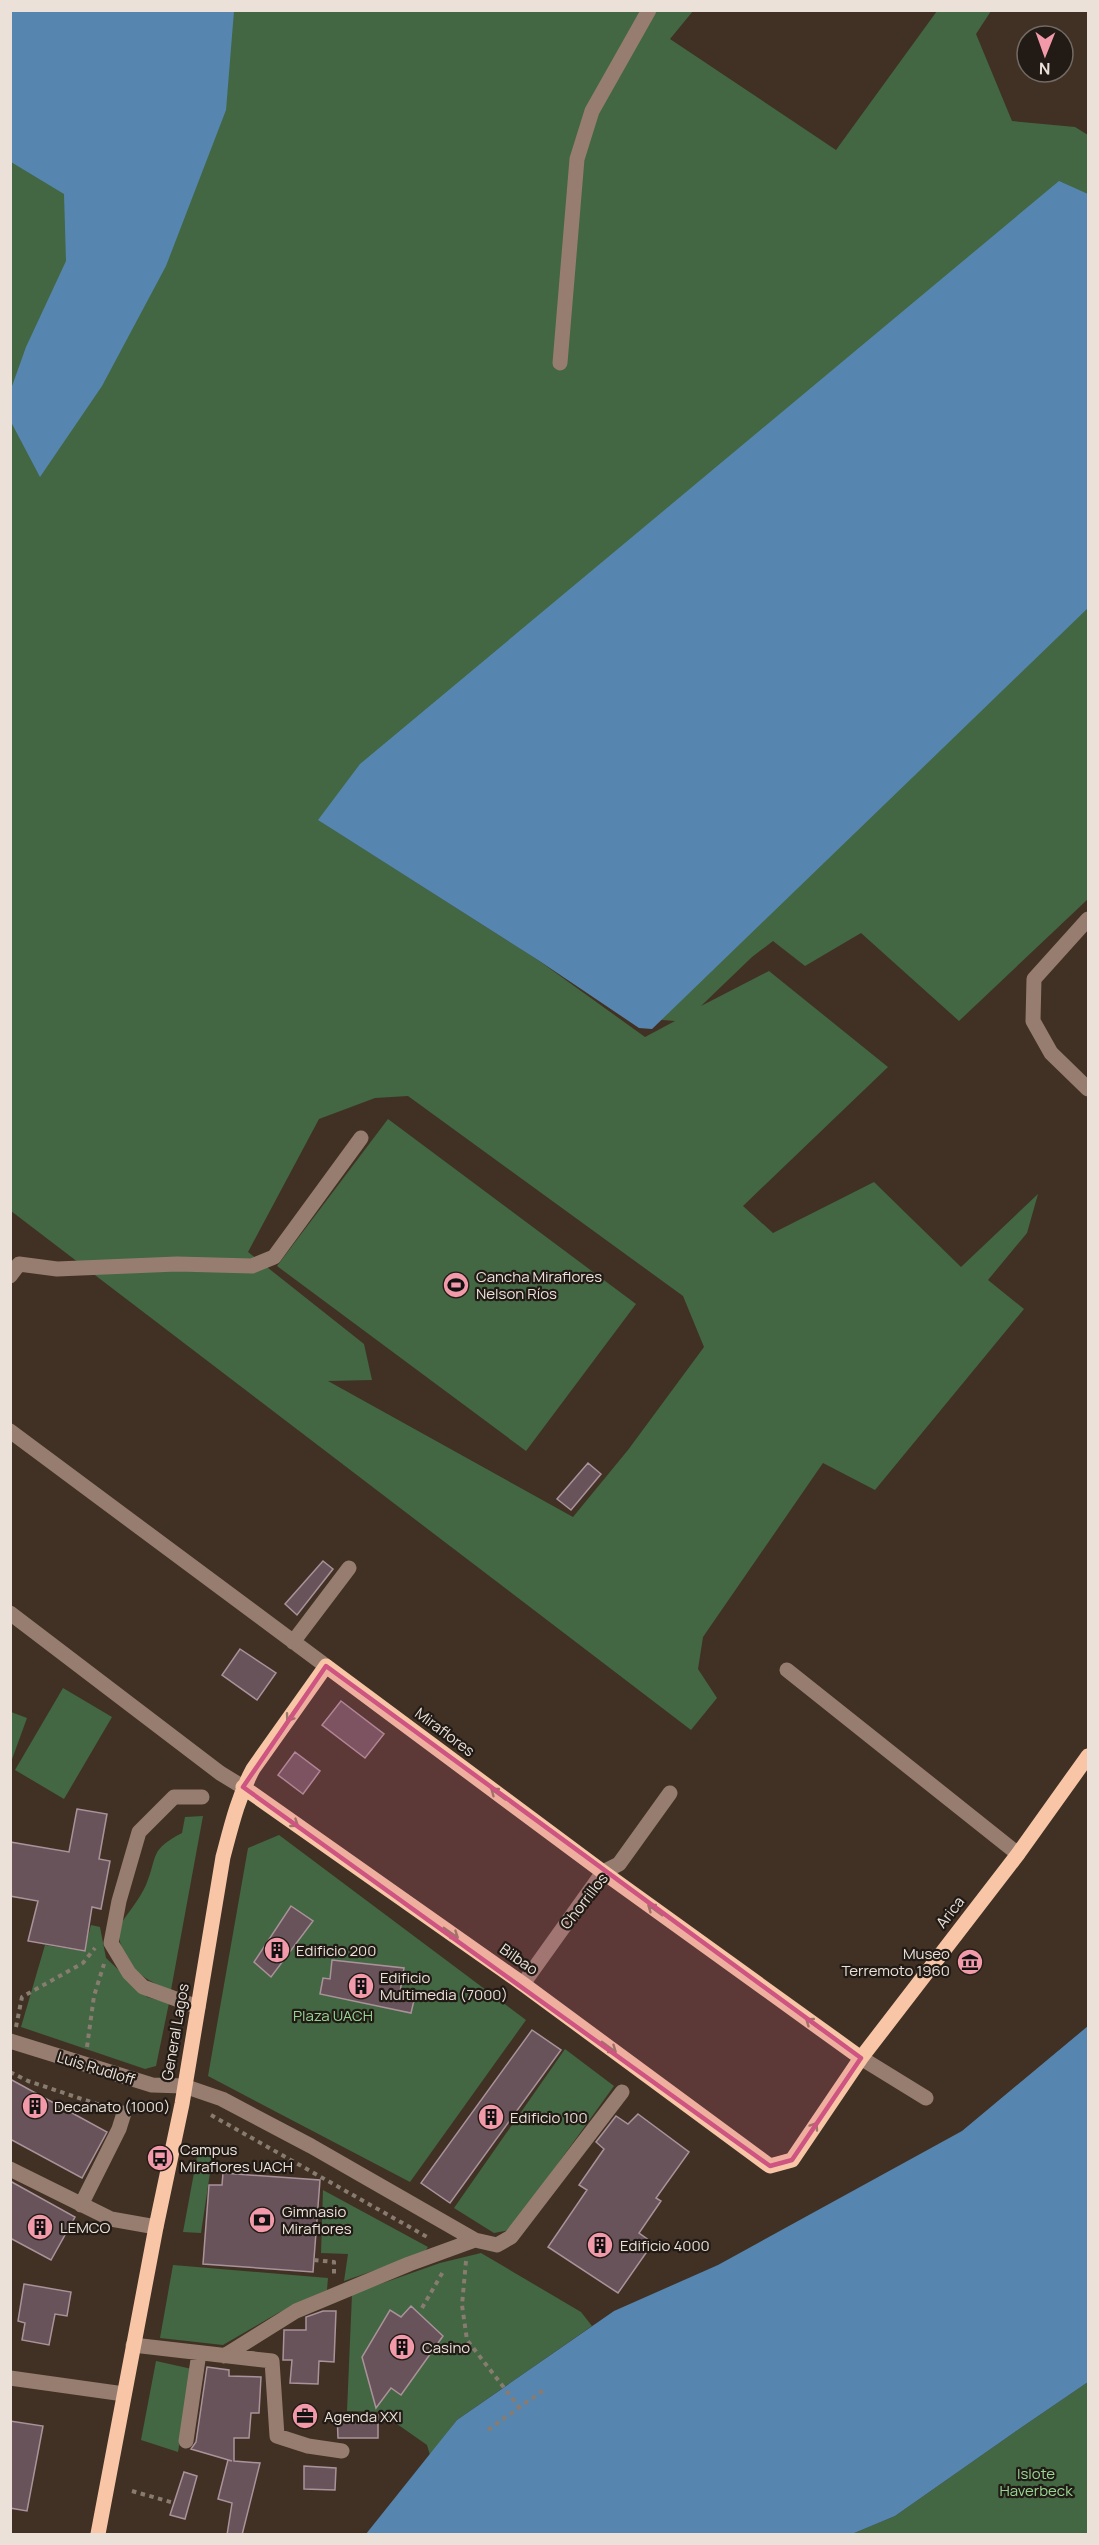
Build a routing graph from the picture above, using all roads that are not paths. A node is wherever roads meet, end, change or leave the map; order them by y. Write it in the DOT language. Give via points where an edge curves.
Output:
graph roads {
  1 [pos="649,10"];
  2 [pos="560,363"];
  3 [pos="1089,919"];
  4 [pos="1089,1089"];
  5 [pos="361,1138"];
  6 [pos="10,1276"];
  7 [pos="10,1431"];
  8 [pos="349,1568"];
  9 [pos="10,1613"];
  10 [pos="293,1642"];
  11 [pos="326,1666"];
  12 [pos="787,1670"];
  13 [pos="1089,1756"];
  14 [pos="243,1787"];
  15 [pos="670,1793"];
  16 [pos="202,1797"];
  17 [pos="1018,1854"];
  18 [pos="603,1872"];
  19 [pos="523,1984"];
  20 [pos="198,2007"];
  21 [pos="12,2041"];
  22 [pos="861,2058"];
  23 [pos="184,2086"];
  24 [pos="622,2092"];
  25 [pos="926,2098"];
  26 [pos="124,2113"];
  27 [pos="770,2166"];
  28 [pos="10,2169"];
  29 [pos="81,2205"];
  30 [pos="156,2227"];
  31 [pos="475,2240"];
  32 [pos="133,2345"];
  33 [pos="199,2353"];
  34 [pos="224,2356"];
  35 [pos="10,2378"];
  36 [pos="124,2394"];
  37 [pos="186,2441"];
  38 [pos="342,2451"];
  39 [pos="98,2535"];
  1 -- 2 [label="street" via="592,111 578,159"];
  3 -- 4 [label="street" via="1034,979 1033,1021 1051,1053"];
  5 -- 6 [label="street" via="274,1257 252,1266 177,1264 57,1269 19,1264"];
  7 -- 10 [label="street, Miraflores"];
  8 -- 10 [label="street"];
  9 -- 14 [label="street"];
  10 -- 11 [label="street, Miraflores"];
  11 -- 14 [label="main road, General Lagos, one-way"];
  18 -- 11 [label="main road, Miraflores, one-way"];
  12 -- 17 [label="street"];
  13 -- 17 [label="main road, Arica"];
  14 -- 19 [label="main road, Bilbao, one-way"];
  14 -- 20 [label="main road, General Lagos" via="223,1857"];
  15 -- 18 [label="street, Chorrillos" via="619,1864"];
  16 -- 20 [label="street" via="174,1797 139,1832 111,1943 129,1973 143,1987"];
  17 -- 22 [label="main road, Arica"];
  18 -- 19 [label="street, Chorrillos"];
  22 -- 18 [label="main road, Miraflores, one-way"];
  19 -- 27 [label="main road, Bilbao, one-way"];
  20 -- 23 [label="main road, General Lagos"];
  21 -- 23 [label="street, Luis Rudloff" via="152,2085"];
  22 -- 25 [label="street"];
  27 -- 22 [label="main road, Arica, one-way" via="792,2160"];
  23 -- 30 [label="main road, General Lagos"];
  23 -- 31 [label="street, Luis Rudloff" via="222,2099 291,2135"];
  24 -- 31 [label="street" via="511,2237 497,2245"];
  26 -- 29 [label="street"];
  28 -- 29 [label="street"];
  29 -- 30 [label="street" via="111,2219"];
  30 -- 32 [label="main road, General Lagos"];
  31 -- 34 [label="street" via="296,2311"];
  32 -- 33 [label="street"];
  32 -- 36 [label="main road, General Lagos"];
  33 -- 34 [label="street"];
  33 -- 37 [label="street"];
  34 -- 38 [label="street" via="272,2361 277,2436"];
  35 -- 36 [label="street"];
  36 -- 39 [label="main road, General Lagos"];
}
